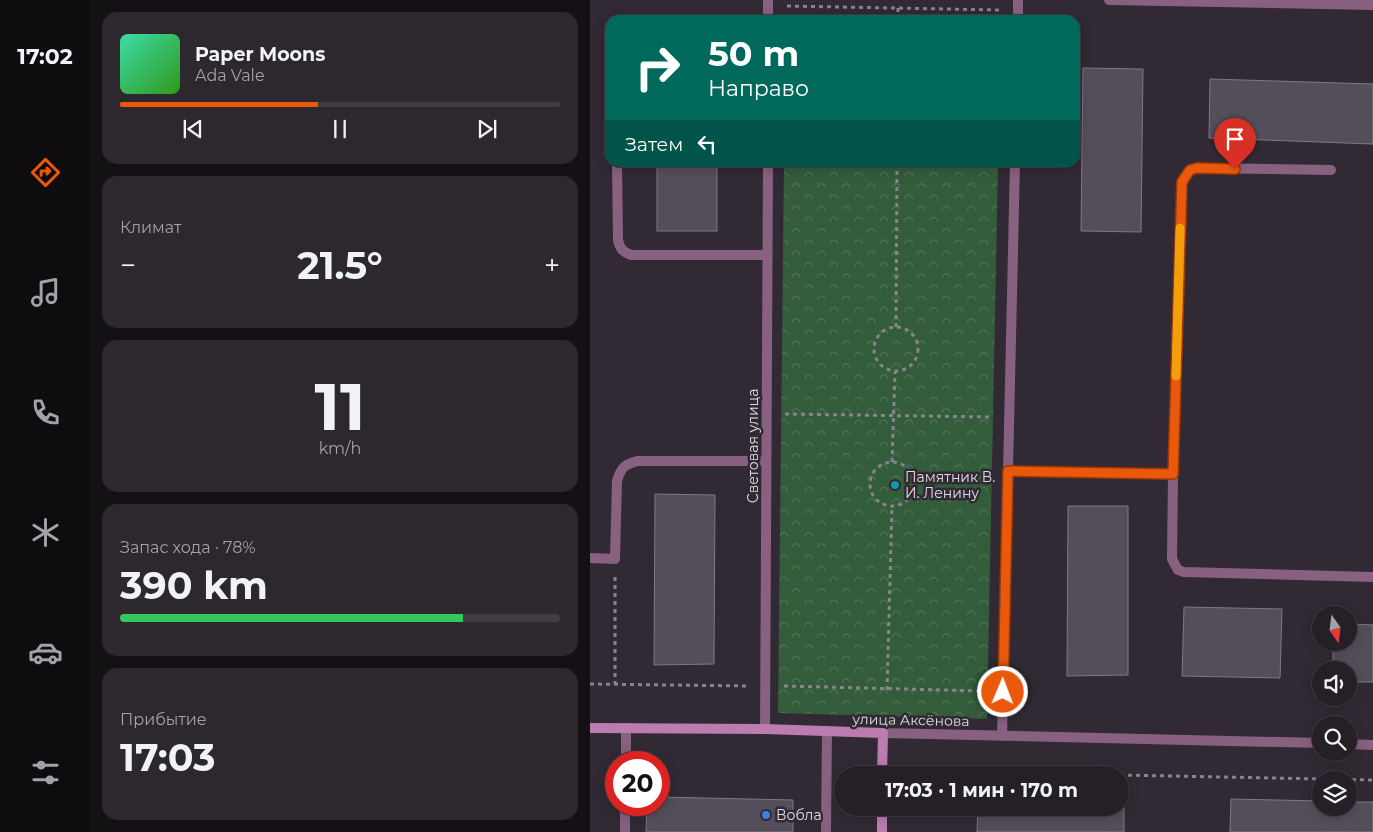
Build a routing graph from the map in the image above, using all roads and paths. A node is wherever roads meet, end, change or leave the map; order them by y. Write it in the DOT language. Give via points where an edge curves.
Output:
graph roads {
  1 [pos="1109,0"];
  2 [pos="768,3"];
  3 [pos="1373,5"];
  4 [pos="898,8"];
  5 [pos="1018,10"];
  6 [pos="898,15"];
  7 [pos="618,167"];
  8 [pos="768,167"];
  9 [pos="897,167"];
  10 [pos="1015,167"];
  11 [pos="1331,170"];
  12 [pos="767,255"];
  13 [pos="896,327"];
  14 [pos="895,372"];
  15 [pos="767,413"];
  16 [pos="894,416"];
  17 [pos="1009,417"];
  18 [pos="766,462"];
  19 [pos="892,462"];
  20 [pos="1008,471"];
  21 [pos="1173,474"];
  22 [pos="892,506"];
  23 [pos="590,558"];
  24 [pos="615,559"];
  25 [pos="1373,577"];
  26 [pos="590,684"];
  27 [pos="615,684"];
  28 [pos="766,686"];
  29 [pos="887,690"];
  30 [pos="1003,692"];
  31 [pos="590,728"];
  32 [pos="626,728"];
  33 [pos="766,729"];
  34 [pos="827,731"];
  35 [pos="883,733"];
  36 [pos="1002,736"];
  37 [pos="1312,743"];
  38 [pos="1357,744"];
  39 [pos="1373,745"];
  40 [pos="626,751"];
  41 [pos="882,766"];
  42 [pos="1129,776"];
  43 [pos="1373,780"];
  44 [pos="625,816"];
  45 [pos="882,816"];
  46 [pos="625,832"];
  47 [pos="826,832"];
  48 [pos="882,832"];
  1 -- 3 [label="street"];
  2 -- 4 [label="path"];
  4 -- 5 [label="path"];
  4 -- 6 [label="path"];
  7 -- 12 [label="street" via="618,240 624,253"];
  8 -- 12 [label="street, Световая улица"];
  9 -- 13 [label="path"];
  10 -- 17 [label="street"];
  11 -- 21 [label="street" via="1197,168 1185,176 1182,182"];
  12 -- 15 [label="street, Световая улица"];
  13 -- 14 [label="path" via="880,334 873,350 880,365"];
  13 -- 14 [label="path" via="911,333 918,349 911,365"];
  14 -- 16 [label="path"];
  15 -- 16 [label="path"];
  15 -- 18 [label="street, Световая улица"];
  16 -- 17 [label="path"];
  16 -- 19 [label="path"];
  17 -- 20 [label="street"];
  18 -- 24 [label="street" via="628,463 621,469 617,481"];
  18 -- 28 [label="street, Световая улица"];
  19 -- 22 [label="path" via="876,469 870,484 876,500"];
  19 -- 22 [label="path" via="908,468 914,484 908,500"];
  20 -- 21 [label="street"];
  20 -- 30 [label="street"];
  21 -- 25 [label="street" via="1172,558 1178,570"];
  22 -- 29 [label="path"];
  23 -- 24 [label="street"];
  24 -- 27 [label="path"];
  26 -- 27 [label="path"];
  27 -- 28 [label="path"];
  28 -- 29 [label="path"];
  28 -- 33 [label="street, Световая улица"];
  29 -- 30 [label="path"];
  30 -- 36 [label="street"];
  31 -- 32 [label="street, улица Аксёнова"];
  32 -- 33 [label="street, улица Аксёнова"];
  32 -- 40 [label="street"];
  33 -- 34 [label="street, улица Аксёнова"];
  34 -- 35 [label="street, улица Аксёнова"];
  34 -- 47 [label="street"];
  35 -- 36 [label="street, улица Аксёнова"];
  35 -- 41 [label="street"];
  36 -- 37 [label="street, улица Аксёнова"];
  38 -- 39 [label="street"];
  42 -- 43 [label="path"];
  44 -- 46 [label="street"];
  45 -- 48 [label="street"];
}
